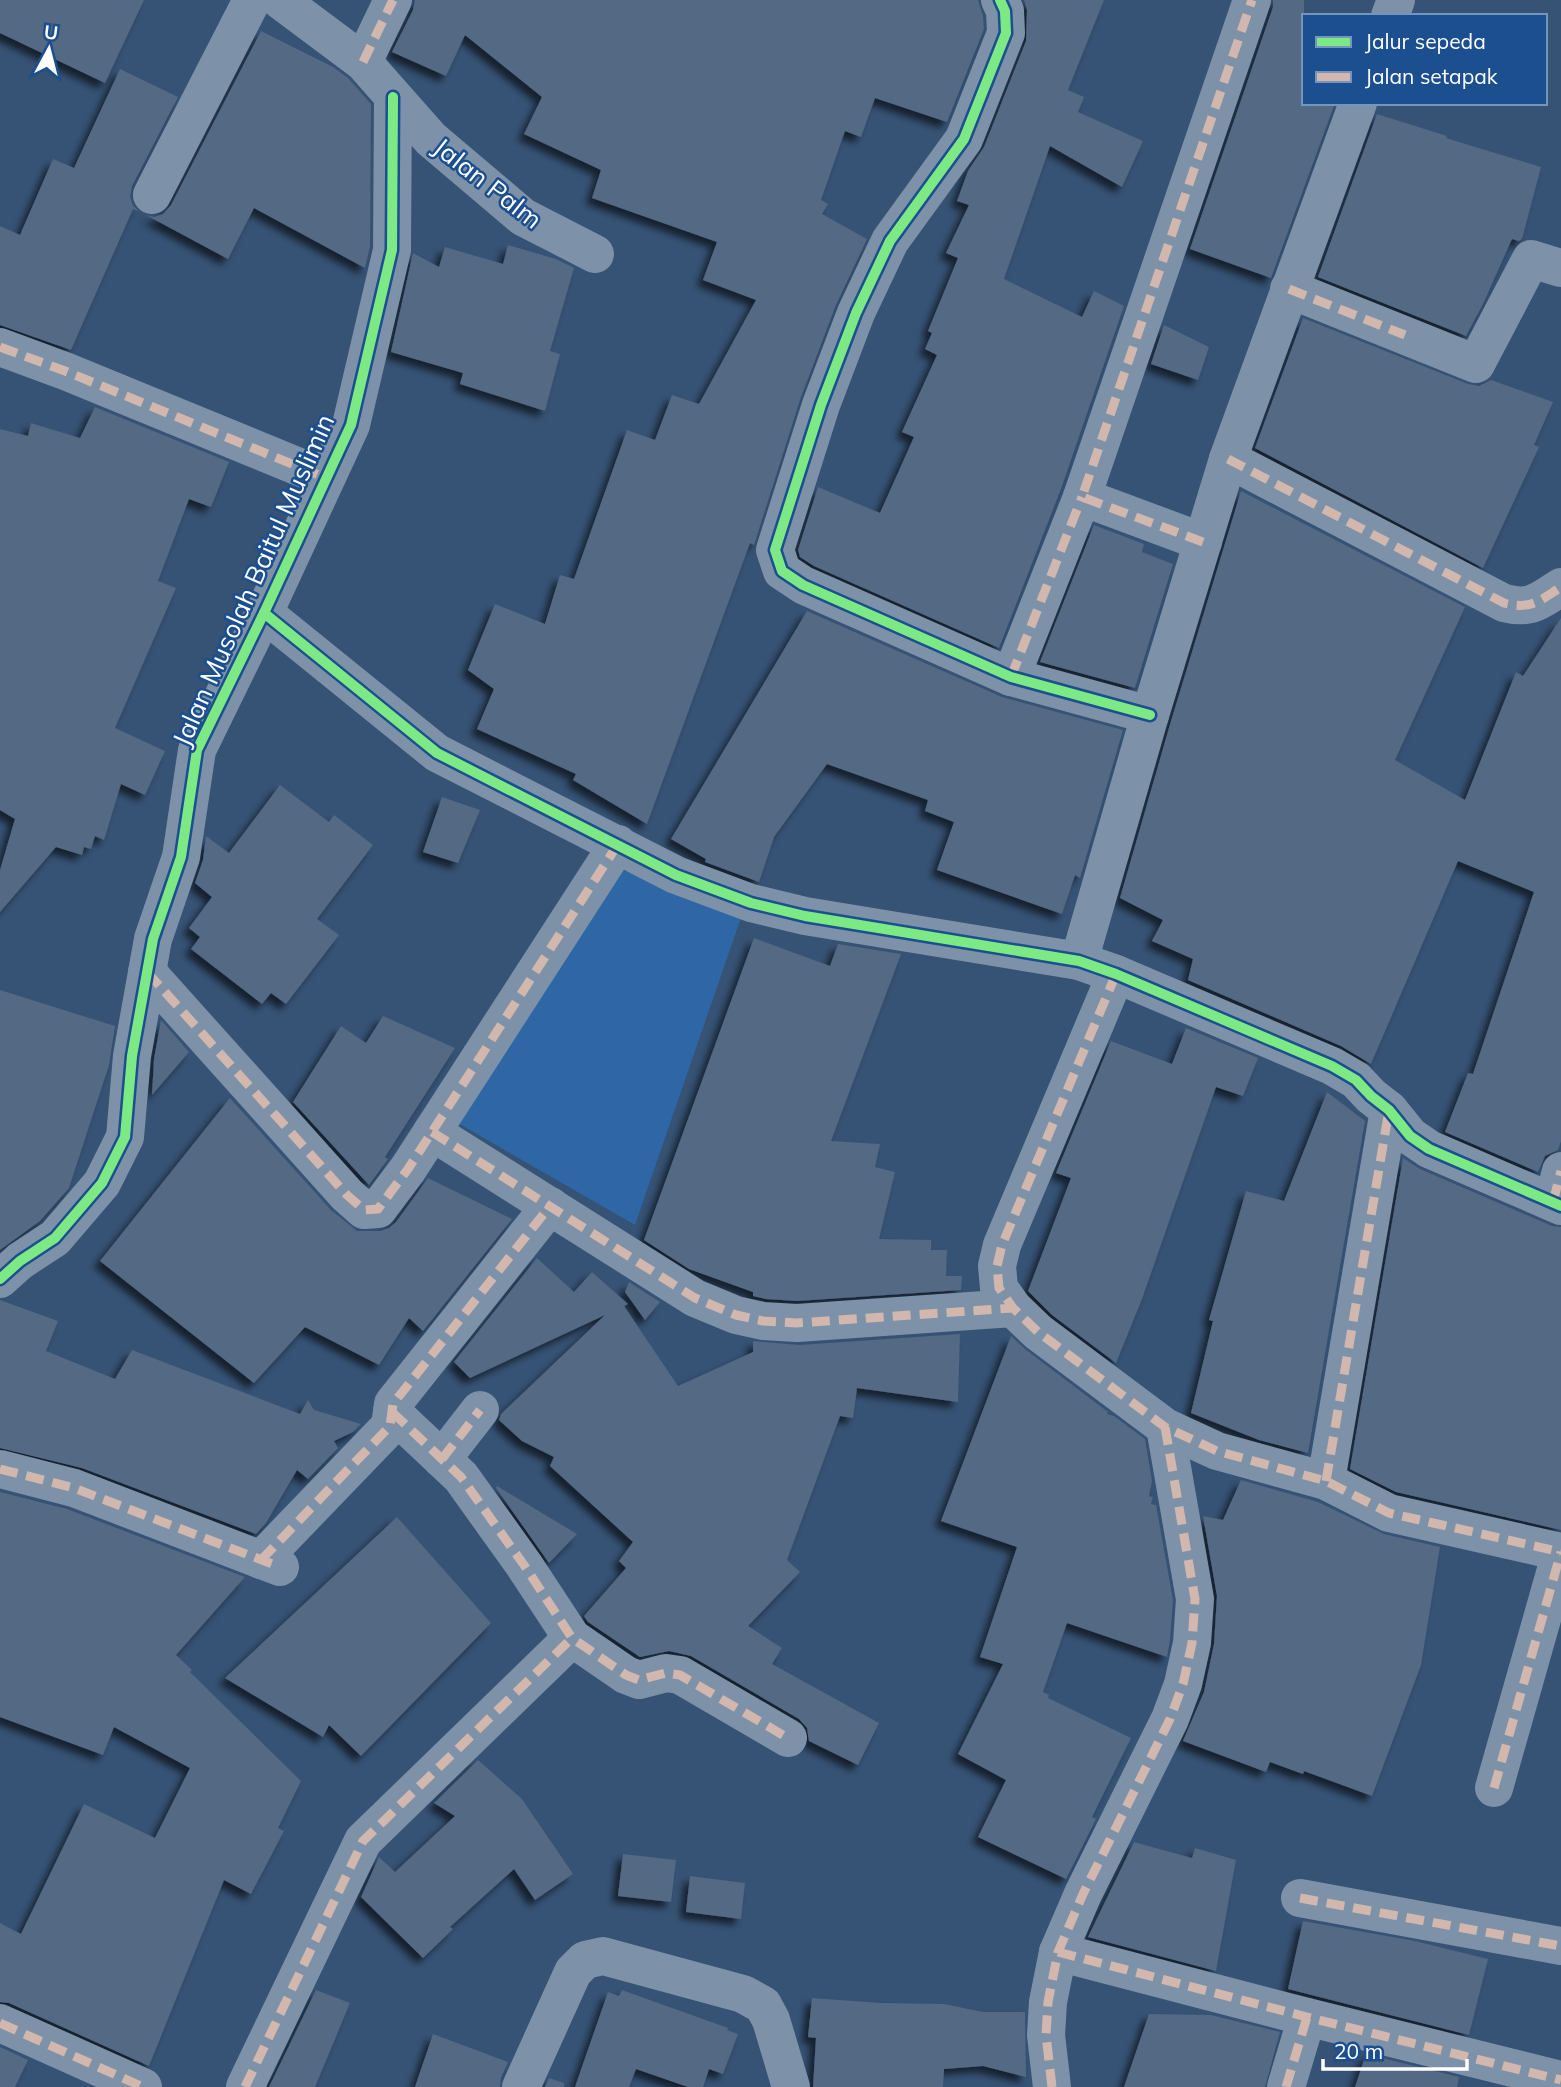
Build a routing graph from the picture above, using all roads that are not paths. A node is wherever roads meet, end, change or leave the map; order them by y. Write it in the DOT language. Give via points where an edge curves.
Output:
graph roads {
  1 [pos="252,0"];
  2 [pos="280,0"];
  3 [pos="393,0"];
  4 [pos="1000,0"];
  5 [pos="1252,0"];
  6 [pos="363,62"];
  7 [pos="393,97"];
  8 [pos="1357,105"];
  9 [pos="152,195"];
  10 [pos="595,254"];
  11 [pos="1561,268"];
  12 [pos="1289,289"];
  13 [pos="0,346"];
  14 [pos="1228,458"];
  15 [pos="326,478"];
  16 [pos="1082,497"];
  17 [pos="1203,542"];
  18 [pos="1561,587"];
  19 [pos="264,612"];
  20 [pos="1011,677"];
  21 [pos="1150,715"];
  22 [pos="618,844"];
  23 [pos="1079,961"];
  24 [pos="147,972"];
  25 [pos="1116,974"];
  26 [pos="1389,1110"];
  27 [pos="432,1132"];
  28 [pos="1558,1193"];
  29 [pos="550,1206"];
  30 [pos="0,1279"];
  31 [pos="1013,1308"];
  32 [pos="480,1410"];
  33 [pos="392,1412"];
  34 [pos="1166,1427"];
  35 [pos="442,1459"];
  36 [pos="0,1469"];
  37 [pos="1326,1481"];
  38 [pos="1561,1552"];
  39 [pos="572,1638"];
  40 [pos="788,1738"];
  41 [pos="1494,1788"];
  42 [pos="1300,1898"];
  43 [pos="1561,1946"];
  44 [pos="1058,1952"];
  45 [pos="1307,2017"];
  46 [pos="0,2023"];
  47 [pos="1561,2080"];
  48 [pos="143,2087"];
  49 [pos="245,2087"];
  50 [pos="522,2087"];
  51 [pos="792,2087"];
  52 [pos="1052,2087"];
  53 [pos="1286,2087"];
  1 -- 9 [label="street"];
  2 -- 6 [label="street, Jalan Palm"];
  3 -- 6 [label="street"];
  4 -- 20 [label="street" via="1006,33 964,139 890,241 856,313 775,550 782,572 803,585"];
  5 -- 16 [label="street"];
  6 -- 7 [label="street, Jalan Palm"];
  7 -- 10 [label="street, Jalan Palm" via="431,139 523,217"];
  7 -- 15 [label="street, Jalan Musolah Baitul Muslimin" via="392,250 351,425"];
  8 -- 12 [label="street"];
  11 -- 12 [label="street" via="1531,259 1476,364"];
  12 -- 14 [label="street"];
  13 -- 15 [label="street"];
  14 -- 17 [label="street"];
  14 -- 18 [label="street" via="1504,603 1525,607"];
  15 -- 19 [label="street, Jalan Musolah Baitul Muslimin"];
  16 -- 17 [label="street"];
  16 -- 20 [label="street"];
  17 -- 21 [label="street"];
  19 -- 22 [label="street" via="437,753"];
  19 -- 24 [label="street, Jalan Musolah Baitul Muslimin" via="197,750 181,857 153,939"];
  20 -- 21 [label="street"];
  21 -- 23 [label="street"];
  22 -- 23 [label="street" via="676,875 751,903"];
  22 -- 27 [label="street"];
  23 -- 25 [label="street"];
  24 -- 27 [label="street" via="364,1210 378,1209"];
  24 -- 30 [label="street, Jalan Musolah Baitul Muslimin" via="132,1056 125,1137 102,1183 55,1238"];
  25 -- 26 [label="street" via="1332,1066 1356,1080"];
  25 -- 31 [label="street" via="1002,1245 997,1266 999,1288"];
  26 -- 28 [label="street" via="1410,1136 1429,1149"];
  26 -- 37 [label="street"];
  27 -- 29 [label="street"];
  29 -- 31 [label="street" via="695,1298 763,1321 797,1323"];
  29 -- 33 [label="street" via="396,1399"];
  31 -- 34 [label="street" via="1038,1332"];
  32 -- 35 [label="street"];
  33 -- 35 [label="street"];
  33 -- 36 [label="street" via="390,1426 271,1563 74,1488"];
  34 -- 37 [label="street" via="1217,1451"];
  34 -- 44 [label="street" via="1195,1599 1192,1643 1183,1684 1160,1740"];
  35 -- 39 [label="street" via="461,1477"];
  37 -- 38 [label="street" via="1389,1513"];
  38 -- 41 [label="street"];
  39 -- 40 [label="street" via="639,1680 666,1673 680,1675"];
  39 -- 49 [label="street" via="363,1841"];
  42 -- 43 [label="street"];
  44 -- 45 [label="street"];
  44 -- 52 [label="street" via="1046,2035"];
  45 -- 47 [label="street"];
  45 -- 53 [label="street"];
  46 -- 48 [label="street"];
  50 -- 51 [label="street" via="573,1972 585,1959 603,1956 743,1994 763,2004"];
}
